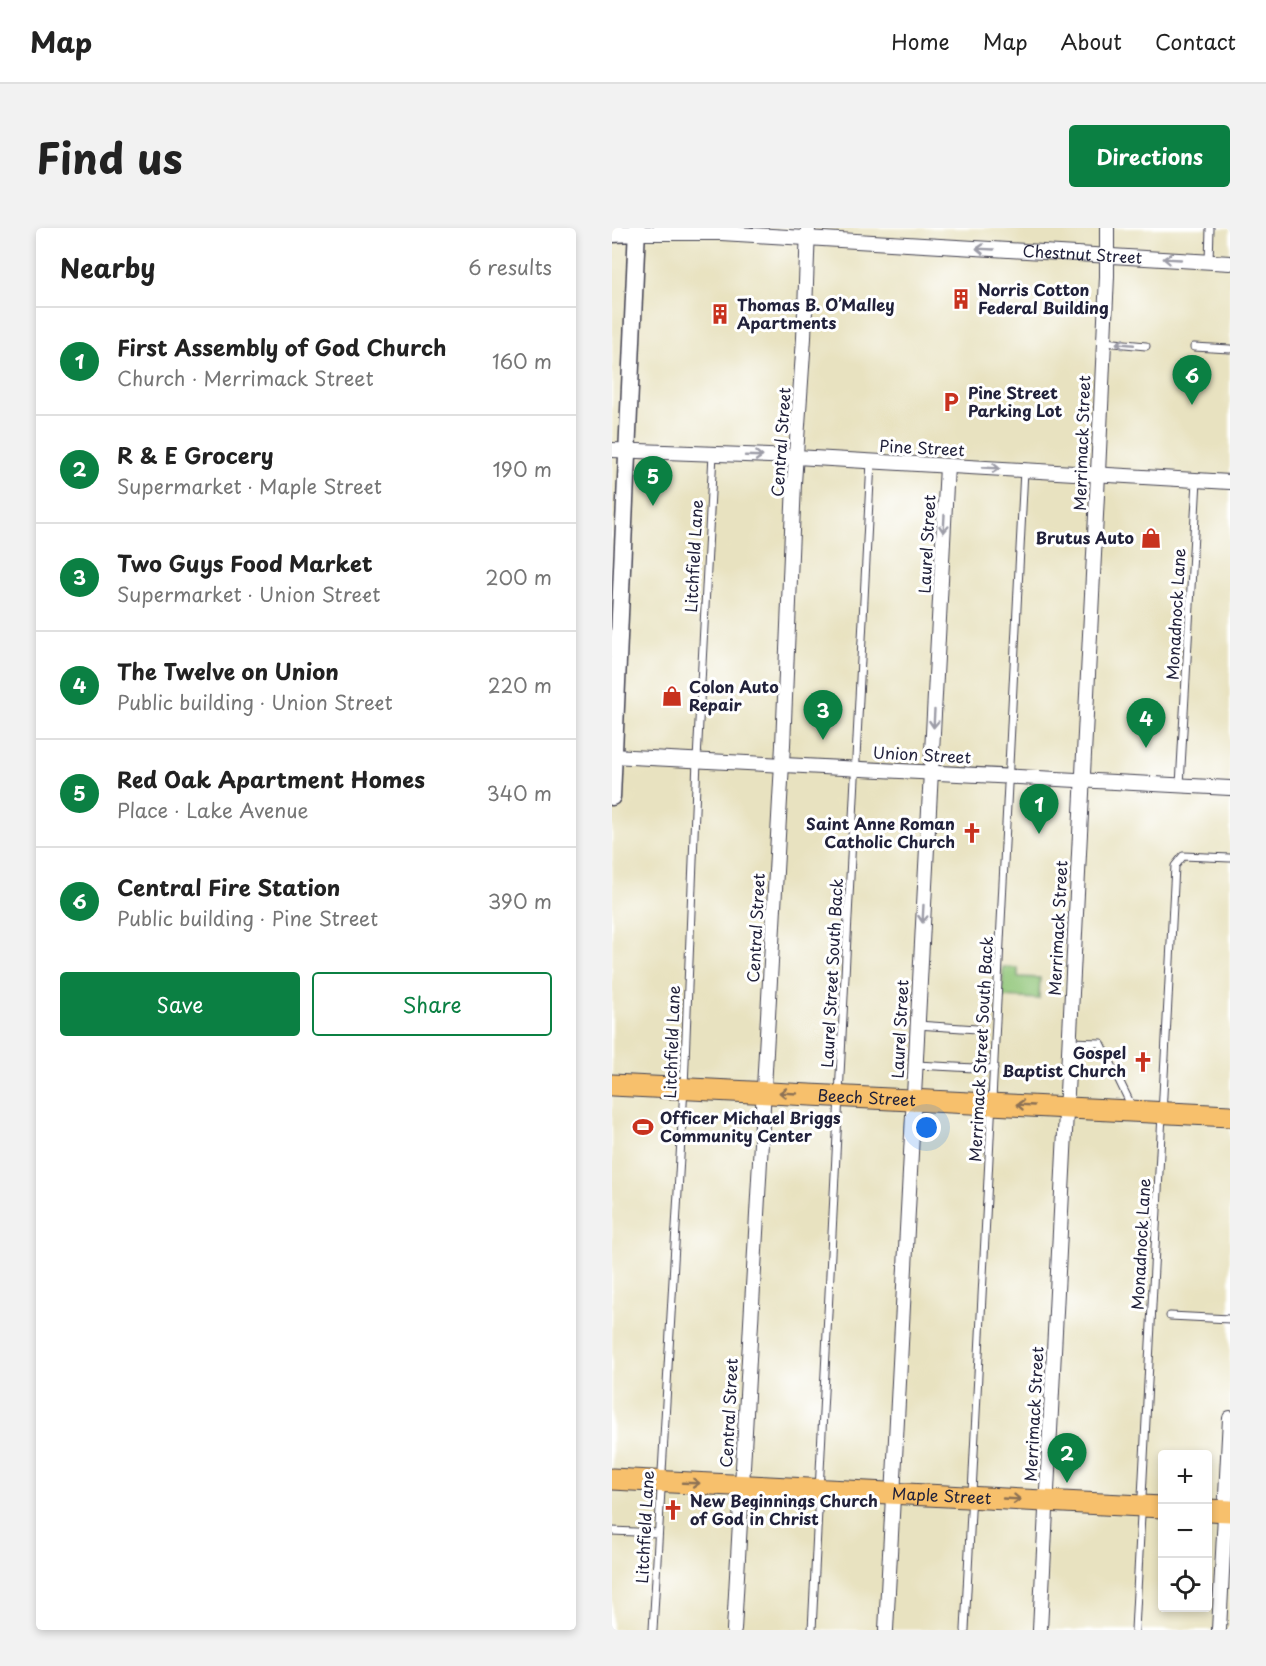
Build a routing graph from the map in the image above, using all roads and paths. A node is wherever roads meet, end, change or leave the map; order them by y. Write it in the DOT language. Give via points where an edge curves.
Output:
graph roads {
  1 [pos="1107,228"];
  2 [pos="1210,228"];
  3 [pos="721,230"];
  4 [pos="637,231"];
  5 [pos="808,233"];
  6 [pos="612,234"];
  7 [pos="1106,256"];
  8 [pos="1209,262"];
  9 [pos="1230,263"];
  10 [pos="1104,342"];
  11 [pos="1146,346"];
  12 [pos="1194,347"];
  13 [pos="1230,349"];
  14 [pos="620,450"];
  15 [pos="713,454"];
  16 [pos="796,457"];
  17 [pos="872,461"];
  18 [pos="947,466"];
  19 [pos="1024,470"];
  20 [pos="1097,475"];
  21 [pos="1197,480"];
  22 [pos="1230,482"];
  23 [pos="614,756"];
  24 [pos="696,760"];
  25 [pos="782,764"];
  26 [pos="856,768"];
  27 [pos="931,772"];
  28 [pos="1007,776"];
  29 [pos="1082,780"];
  30 [pos="1180,785"];
  31 [pos="1230,788"];
  32 [pos="612,798"];
  33 [pos="1230,858"];
  34 [pos="917,1025"];
  35 [pos="1069,1042"];
  36 [pos="915,1064"];
  37 [pos="980,1068"];
  38 [pos="994,1069"];
  39 [pos="612,1085"];
  40 [pos="684,1087"];
  41 [pos="763,1092"];
  42 [pos="838,1095"];
  43 [pos="913,1099"];
  44 [pos="992,1104"];
  45 [pos="1066,1107"];
  46 [pos="1134,1111"];
  47 [pos="1161,1112"];
  48 [pos="1230,1116"];
  49 [pos="1170,1316"];
  50 [pos="1230,1319"];
  51 [pos="1230,1418"];
  52 [pos="612,1479"];
  53 [pos="661,1481"];
  54 [pos="742,1485"];
  55 [pos="819,1489"];
  56 [pos="894,1493"];
  57 [pos="972,1497"];
  58 [pos="1046,1501"];
  59 [pos="1141,1506"];
  60 [pos="1158,1507"];
  61 [pos="1221,1510"];
  62 [pos="612,1531"];
  63 [pos="658,1533"];
  64 [pos="653,1630"];
  65 [pos="734,1630"];
  66 [pos="812,1630"];
  67 [pos="886,1630"];
  68 [pos="965,1630"];
  69 [pos="1040,1630"];
  70 [pos="1135,1630"];
  71 [pos="1219,1630"];
  1 -- 7 [label="street, Merrimack Street"];
  2 -- 8 [label="lane"];
  3 -- 4 [label="street, Chestnut Street"];
  3 -- 5 [label="street, Chestnut Street"];
  4 -- 6 [label="street, Chestnut Street"];
  4 -- 14 [label="street"];
  7 -- 5 [label="street, Chestnut Street, one-way"];
  5 -- 16 [label="street, Central Street"];
  8 -- 7 [label="street, Chestnut Street, one-way"];
  7 -- 10 [label="street, Merrimack Street"];
  8 -- 9 [label="street, Chestnut Street"];
  11 -- 10 [label="lane, one-way"];
  10 -- 20 [label="street, Merrimack Street"];
  12 -- 13 [label="lane"];
  14 -- 15 [label="street, Pine Street"];
  14 -- 23 [label="street"];
  15 -- 16 [label="street, Pine Street, one-way"];
  15 -- 24 [label="lane, Litchfield Lane"];
  16 -- 17 [label="street, Pine Street"];
  16 -- 25 [label="street, Central Street"];
  17 -- 18 [label="street, Pine Street"];
  17 -- 26 [label="lane, Laurel Street South Back"];
  18 -- 19 [label="street, Pine Street, one-way"];
  18 -- 27 [label="street, Laurel Street, one-way"];
  19 -- 20 [label="street, Pine Street"];
  19 -- 28 [label="lane, Merrimack Street South Back"];
  20 -- 21 [label="street, Pine Street"];
  20 -- 29 [label="street, Merrimack Street"];
  21 -- 22 [label="street, Pine Street"];
  21 -- 30 [label="lane, Monadnock Lane"];
  23 -- 24 [label="street, Union Street"];
  23 -- 32 [label="street"];
  24 -- 25 [label="street, Union Street"];
  24 -- 40 [label="lane, Litchfield Lane"];
  25 -- 26 [label="street, Union Street"];
  25 -- 41 [label="street, Central Street"];
  26 -- 27 [label="street, Union Street"];
  26 -- 42 [label="lane, Laurel Street South Back"];
  27 -- 28 [label="street, Union Street"];
  27 -- 34 [label="street, Laurel Street, one-way"];
  28 -- 29 [label="street, Union Street"];
  28 -- 38 [label="lane, Merrimack Street South Back"];
  29 -- 30 [label="street, Union Street"];
  29 -- 35 [label="street, Merrimack Street"];
  30 -- 31 [label="street, Union Street"];
  33 -- 47 [label="lane, Monadnock Lane" via="1183,856 1178,860"];
  34 -- 36 [label="street, Laurel Street"];
  34 -- 37 [label="lane" via="977,1029 982,1037"];
  35 -- 45 [label="street, Merrimack Street"];
  35 -- 46 [label="lane" via="1101,1043"];
  36 -- 37 [label="lane"];
  36 -- 43 [label="street, Laurel Street"];
  37 -- 38 [label="lane"];
  38 -- 44 [label="lane, Merrimack Street South Back"];
  39 -- 40 [label="main road, Beech Street"];
  40 -- 41 [label="main road, Beech Street"];
  40 -- 53 [label="lane, Litchfield Lane"];
  42 -- 41 [label="main road, Beech Street, one-way"];
  41 -- 54 [label="street, Central Street"];
  42 -- 43 [label="main road, Beech Street"];
  42 -- 55 [label="lane, Laurel Street South Back"];
  43 -- 44 [label="main road, Beech Street"];
  43 -- 56 [label="street, Laurel Street"];
  45 -- 44 [label="main road, Beech Street, one-way"];
  44 -- 57 [label="lane, Merrimack Street South Back"];
  45 -- 46 [label="main road, Beech Street"];
  45 -- 58 [label="street, Merrimack Street"];
  46 -- 47 [label="main road, Beech Street"];
  47 -- 48 [label="main road, Beech Street"];
  47 -- 59 [label="lane, Monadnock Lane"];
  49 -- 50 [label="lane"];
  51 -- 61 [label="street"];
  52 -- 53 [label="main road, Maple Street"];
  53 -- 54 [label="main road, Maple Street, one-way"];
  53 -- 63 [label="lane, Litchfield Lane"];
  54 -- 55 [label="main road, Maple Street"];
  54 -- 65 [label="street, Central Street"];
  55 -- 56 [label="main road, Maple Street"];
  55 -- 66 [label="lane, Laurel Street South Back"];
  56 -- 57 [label="main road, Maple Street"];
  56 -- 67 [label="street, Laurel Street"];
  57 -- 58 [label="main road, Maple Street, one-way"];
  57 -- 68 [label="lane, Merrimack Street South Back"];
  58 -- 59 [label="main road, Maple Street"];
  58 -- 69 [label="street, Merrimack Street"];
  59 -- 60 [label="main road, Maple Street"];
  59 -- 70 [label="lane, Monadnock Lane"];
  61 -- 71 [label="street"];
  62 -- 63 [label="lane"];
  63 -- 64 [label="lane, Litchfield Lane"];
}
